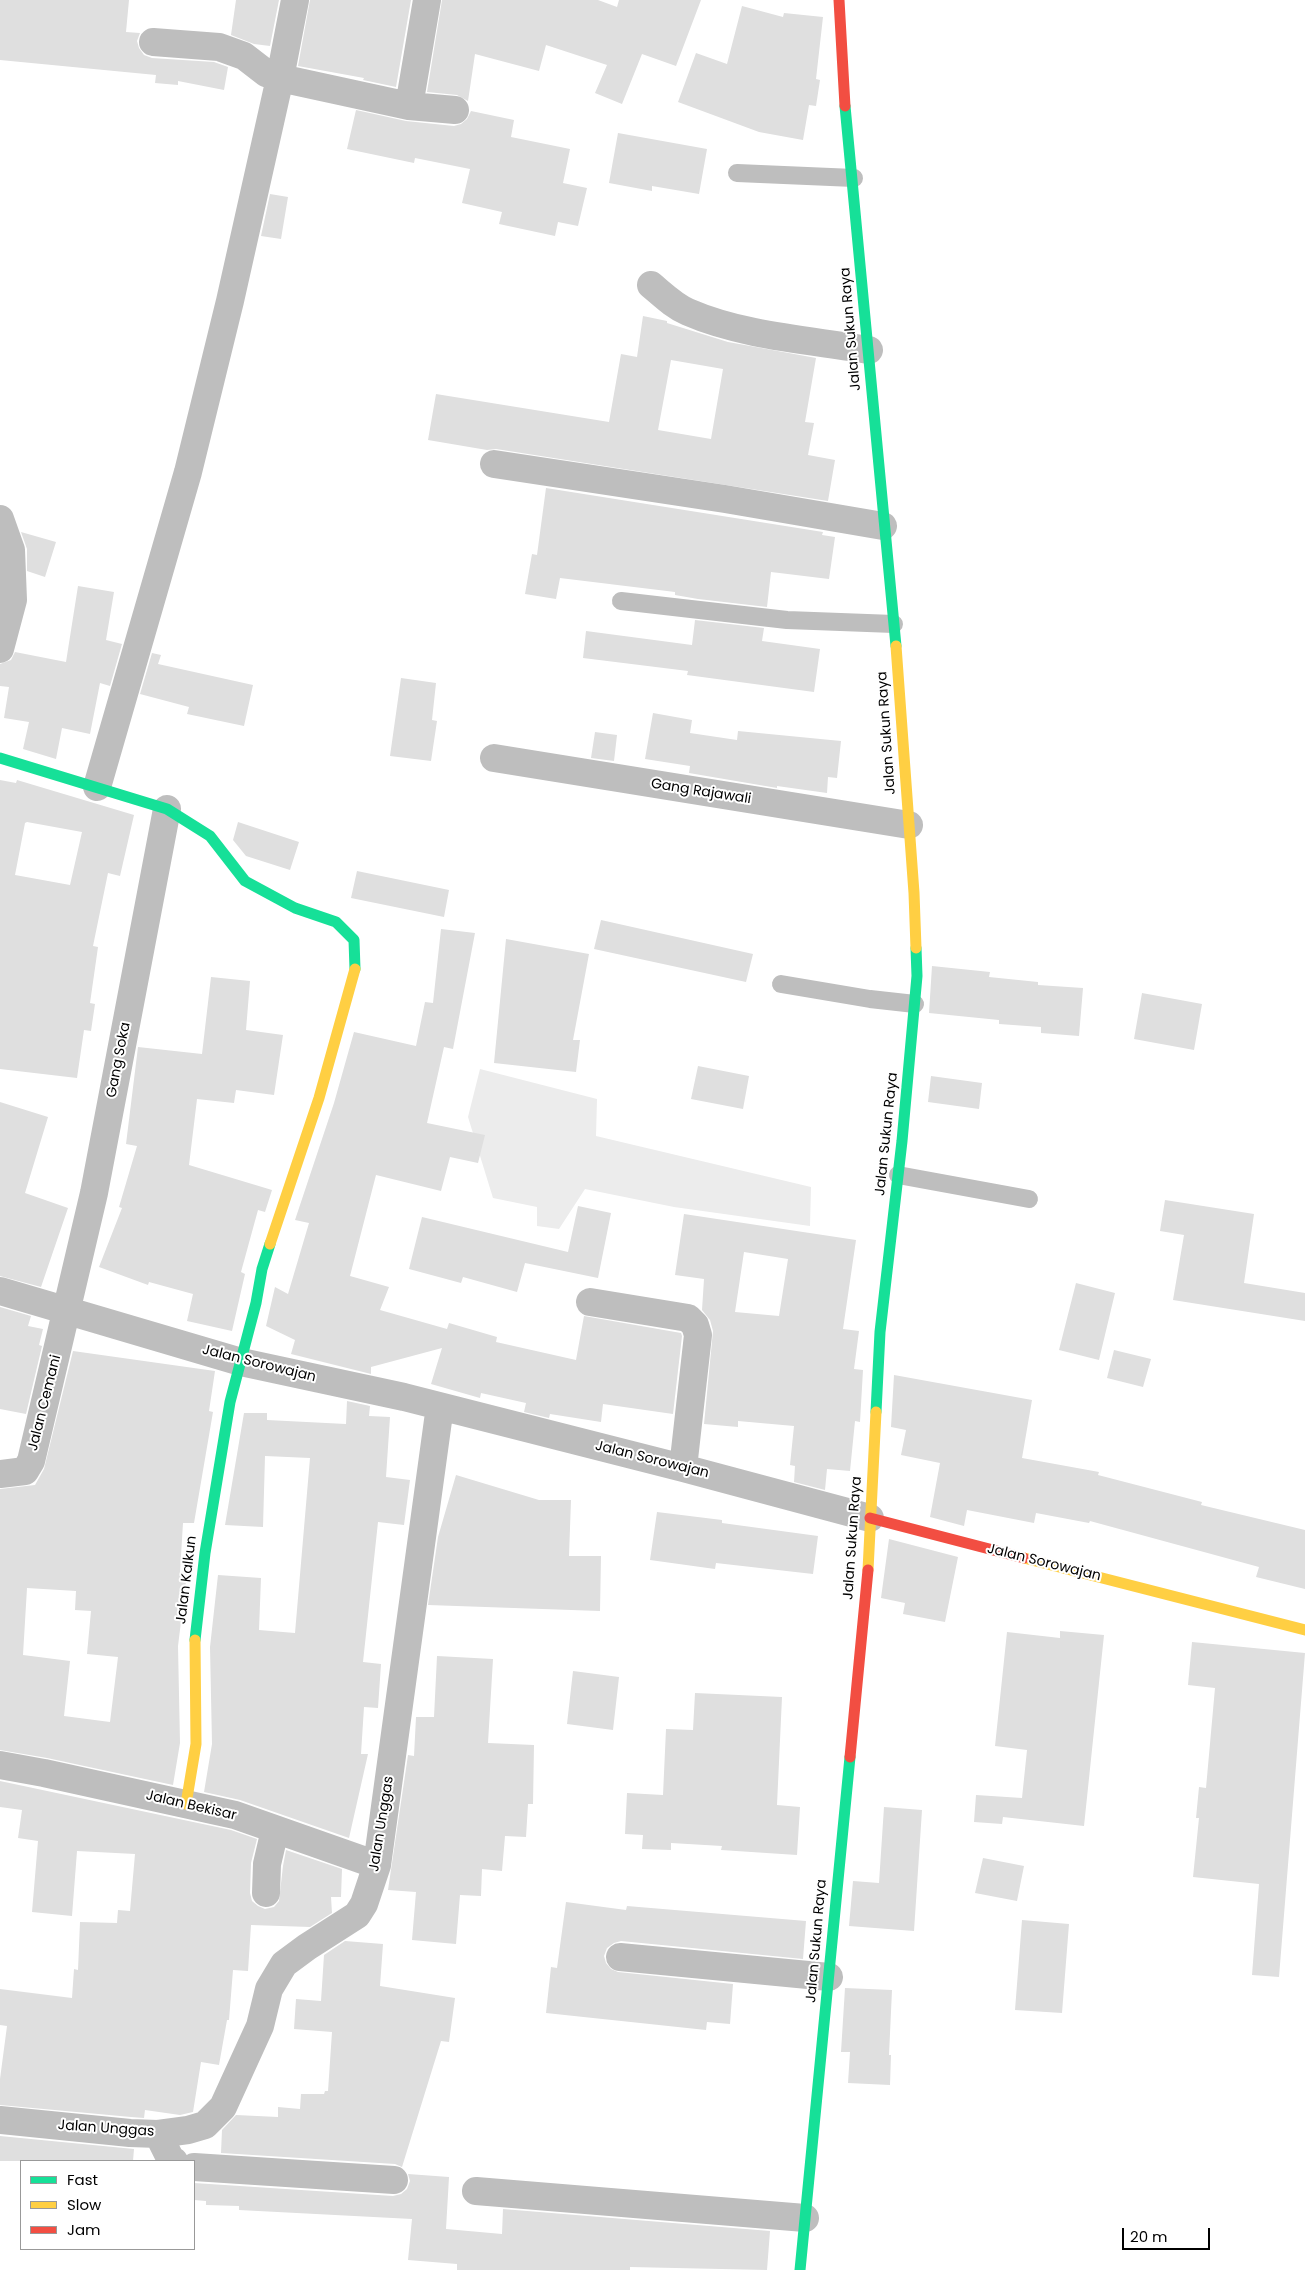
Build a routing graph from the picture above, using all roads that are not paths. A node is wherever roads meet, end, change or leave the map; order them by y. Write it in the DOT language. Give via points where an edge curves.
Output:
graph roads {
  1 [pos="294,0"];
  2 [pos="427,0"];
  3 [pos="837,0"];
  4 [pos="152,42"];
  5 [pos="280,78"];
  6 [pos="409,106"];
  7 [pos="456,110"];
  8 [pos="737,173"];
  9 [pos="854,178"];
  10 [pos="651,285"];
  11 [pos="868,350"];
  12 [pos="494,464"];
  13 [pos="0,519"];
  14 [pos="883,526"];
  15 [pos="621,601"];
  16 [pos="894,624"];
  17 [pos="0,649"];
  18 [pos="0,758"];
  19 [pos="494,758"];
  20 [pos="97,787"];
  21 [pos="167,809"];
  22 [pos="909,825"];
  23 [pos="781,984"];
  24 [pos="915,1004"];
  25 [pos="898,1175"];
  26 [pos="1029,1198"];
  27 [pos="0,1291"];
  28 [pos="590,1302"];
  29 [pos="68,1310"];
  30 [pos="241,1362"];
  31 [pos="440,1406"];
  32 [pos="683,1468"];
  33 [pos="0,1474"];
  34 [pos="870,1518"];
  35 [pos="1305,1630"];
  36 [pos="0,1765"];
  37 [pos="186,1804"];
  38 [pos="276,1830"];
  39 [pos="377,1865"];
  40 [pos="266,1893"];
  41 [pos="620,1957"];
  42 [pos="829,1977"];
  43 [pos="0,2120"];
  44 [pos="158,2134"];
  45 [pos="171,2160"];
  46 [pos="195,2167"];
  47 [pos="394,2180"];
  48 [pos="476,2192"];
  49 [pos="805,2218"];
  50 [pos="800,2270"];
  1 -- 5 [label="street"];
  2 -- 6 [label="street"];
  3 -- 9 [label="street, Jalan Sukun Raya"];
  4 -- 5 [label="street" via="219,47 244,56 266,73"];
  5 -- 6 [label="street"];
  5 -- 20 [label="street" via="188,472"];
  6 -- 7 [label="street"];
  8 -- 9 [label="lane"];
  9 -- 11 [label="street, Jalan Sukun Raya"];
  10 -- 11 [label="street" via="688,312 746,330"];
  11 -- 14 [label="street, Jalan Sukun Raya"];
  12 -- 14 [label="street"];
  13 -- 17 [label="street" via="10,550 13,600"];
  14 -- 16 [label="street, Jalan Sukun Raya"];
  15 -- 16 [label="lane" via="793,621"];
  16 -- 22 [label="street, Jalan Sukun Raya"];
  18 -- 20 [label="street, Jalan Kalkun"];
  19 -- 22 [label="street, Gang Rajawali"];
  20 -- 21 [label="street, Jalan Kalkun"];
  21 -- 29 [label="street, Gang Soka" via="94,1193"];
  21 -- 30 [label="street, Jalan Kalkun" via="210,836 245,882 295,908 336,922 354,940 356,965 319,1098 262,1269"];
  22 -- 24 [label="street, Jalan Sukun Raya"];
  23 -- 24 [label="lane"];
  24 -- 25 [label="street, Jalan Sukun Raya"];
  25 -- 26 [label="lane"];
  25 -- 34 [label="street, Jalan Sukun Raya" via="880,1332"];
  27 -- 29 [label="street, Jalan Sorowajan"];
  28 -- 32 [label="street" via="688,1318 695,1326 698,1335"];
  29 -- 30 [label="street, Jalan Sorowajan"];
  29 -- 33 [label="street, Jalan Cemani" via="31,1461 25,1471"];
  30 -- 31 [label="street, Jalan Sorowajan"];
  30 -- 37 [label="street, Jalan Kalkun" via="228,1412 205,1553 194,1646 196,1744"];
  31 -- 32 [label="street, Jalan Sorowajan"];
  31 -- 39 [label="street, Jalan Unggas"];
  32 -- 34 [label="street, Jalan Sorowajan"];
  34 -- 35 [label="street, Jalan Sorowajan"];
  34 -- 42 [label="street, Jalan Sukun Raya" via="870,1547"];
  36 -- 37 [label="street, Jalan Bekisar"];
  37 -- 38 [label="street, Jalan Bekisar" via="235,1815"];
  38 -- 39 [label="street, Jalan Bekisar"];
  38 -- 40 [label="street" via="267,1864"];
  39 -- 44 [label="street, Jalan Unggas" via="357,1915 284,1964 269,1989 260,2026 223,2107 204,2125"];
  41 -- 42 [label="street"];
  42 -- 49 [label="street, Jalan Sukun Raya"];
  43 -- 44 [label="street, Jalan Unggas"];
  44 -- 45 [label="street"];
  46 -- 47 [label="street"];
  48 -- 49 [label="street"];
  49 -- 50 [label="street, Jalan Sukun Raya"];
}
